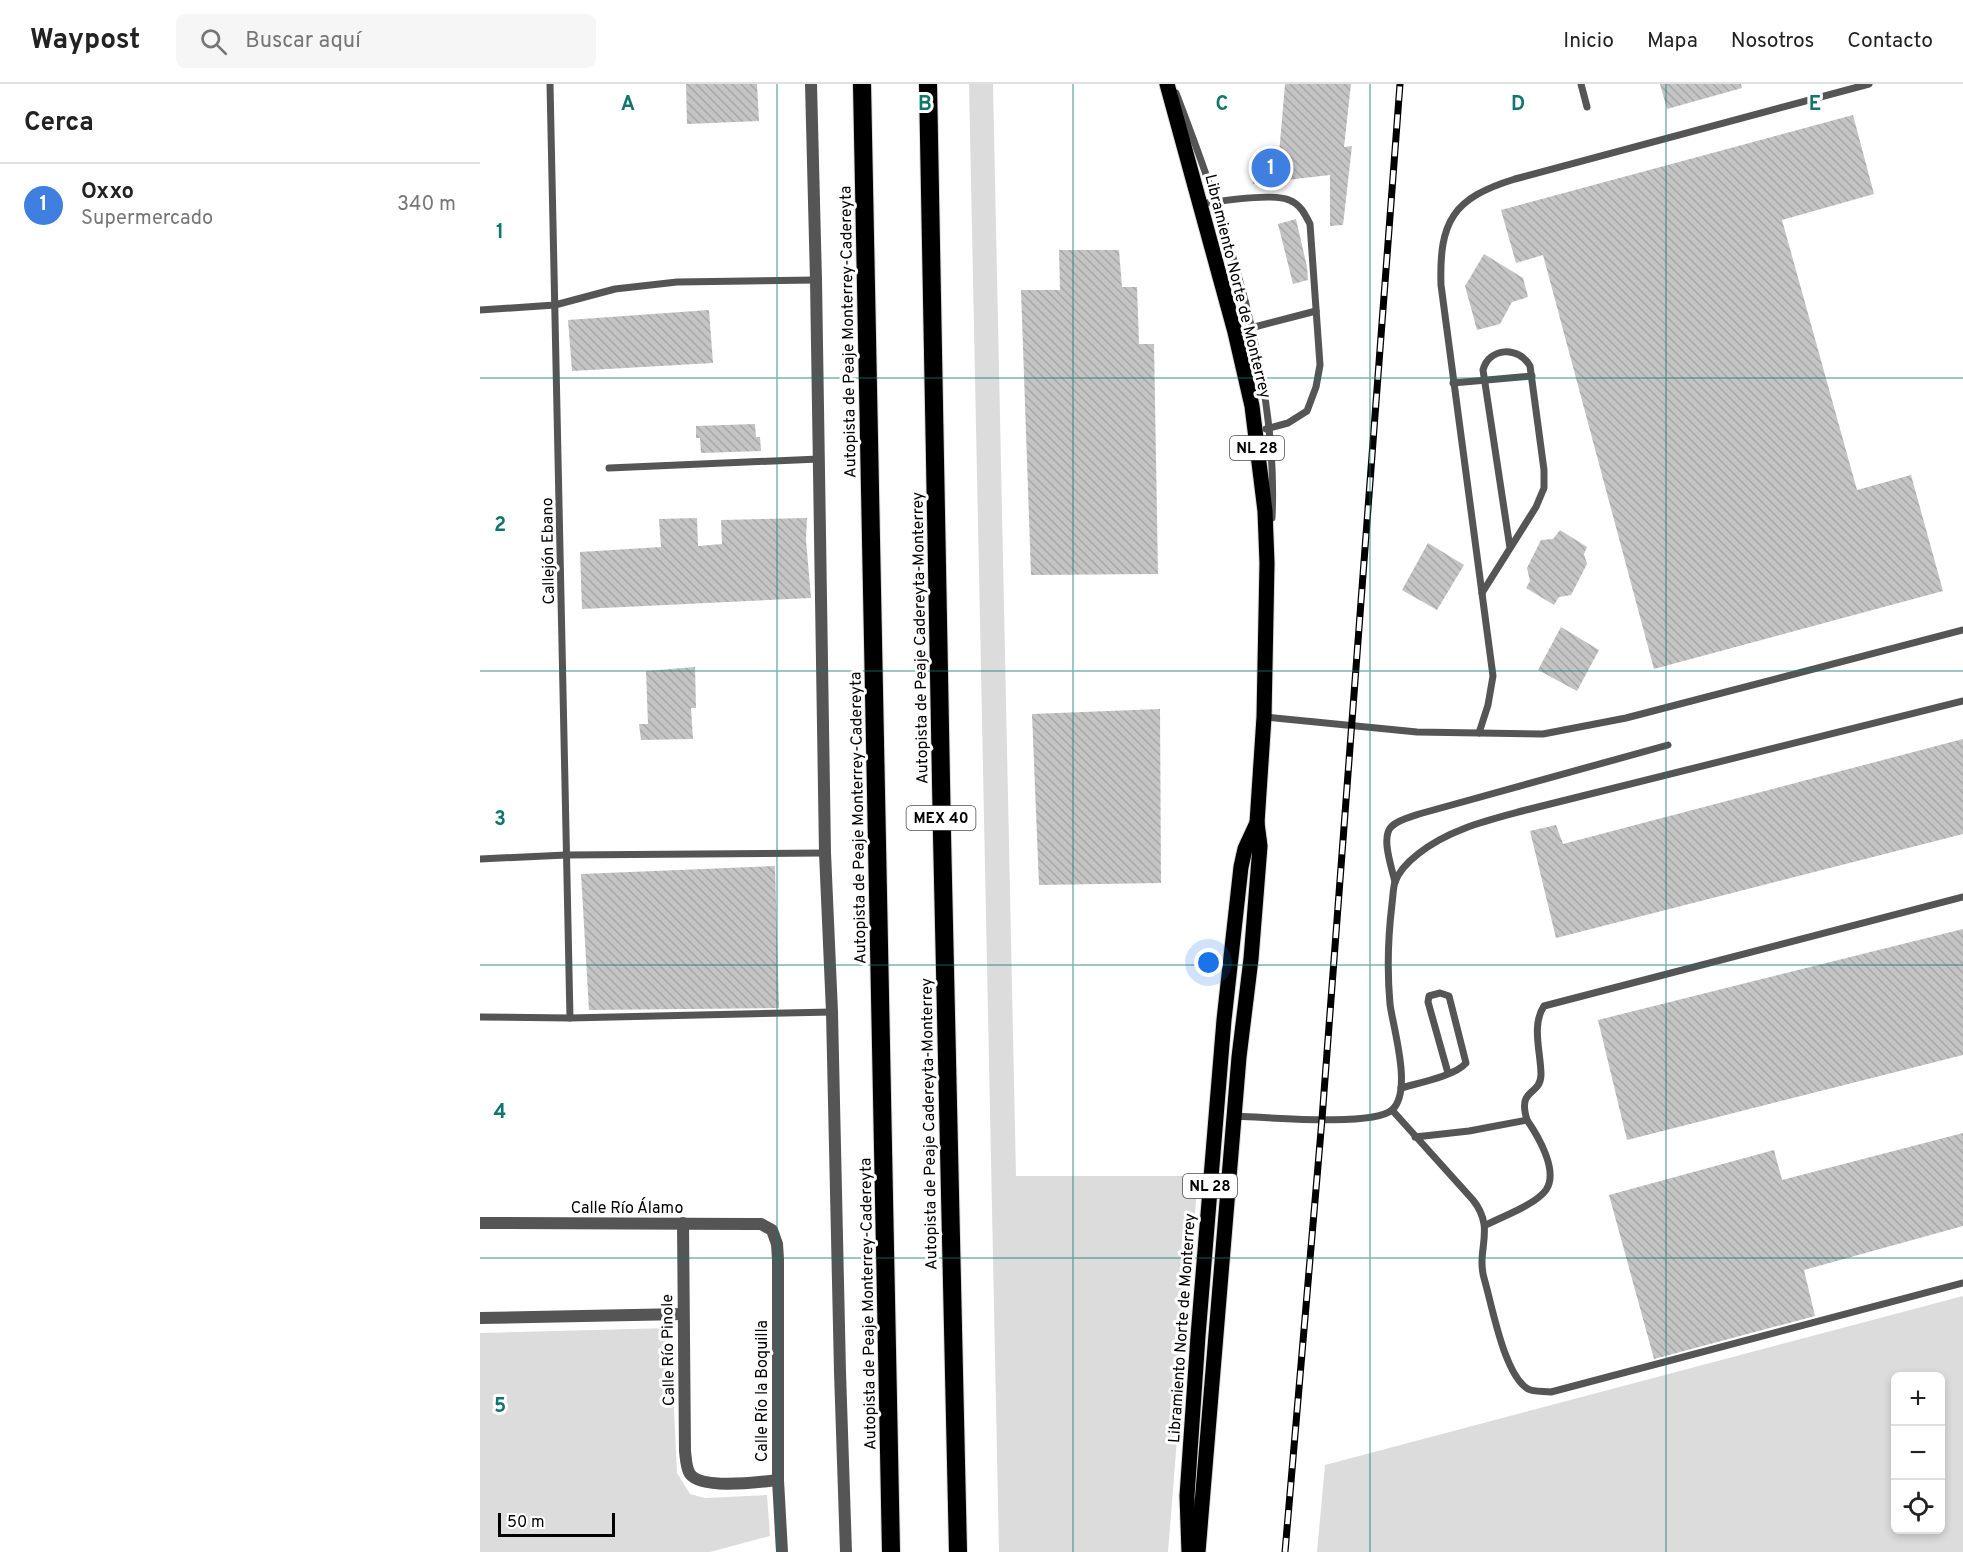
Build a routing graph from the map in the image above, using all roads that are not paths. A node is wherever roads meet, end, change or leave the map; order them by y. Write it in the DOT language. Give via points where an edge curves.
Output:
graph roads {
  1 [pos="550,84"];
  2 [pos="811,84"];
  3 [pos="861,84"];
  4 [pos="928,84"];
  5 [pos="1167,84"];
  6 [pos="1173,84"];
  7 [pos="1581,84"];
  8 [pos="1869,84"];
  9 [pos="1587,107"];
  10 [pos="1208,203"];
  11 [pos="816,280"];
  12 [pos="555,305"];
  13 [pos="480,310"];
  14 [pos="1316,311"];
  15 [pos="1243,330"];
  16 [pos="1532,376"];
  17 [pos="1484,379"];
  18 [pos="1453,383"];
  19 [pos="1262,430"];
  20 [pos="819,459"];
  21 [pos="609,468"];
  22 [pos="1510,548"];
  23 [pos="1482,593"];
  24 [pos="1963,630"];
  25 [pos="1963,701"];
  26 [pos="1264,717"];
  27 [pos="1479,733"];
  28 [pos="1668,745"];
  29 [pos="1257,823"];
  30 [pos="825,853"];
  31 [pos="566,855"];
  32 [pos="480,859"];
  33 [pos="1395,882"];
  34 [pos="1963,897"];
  35 [pos="1229,971"];
  36 [pos="832,1012"];
  37 [pos="480,1017"];
  38 [pos="570,1018"];
  39 [pos="1448,1073"];
  40 [pos="1401,1088"];
  41 [pos="1392,1110"];
  42 [pos="1234,1116"];
  43 [pos="1527,1120"];
  44 [pos="1415,1137"];
  45 [pos="480,1223"];
  46 [pos="683,1223"];
  47 [pos="1486,1225"];
  48 [pos="772,1230"];
  49 [pos="1202,1280"];
  50 [pos="1963,1283"];
  51 [pos="683,1314"];
  52 [pos="480,1318"];
  53 [pos="778,1480"];
  54 [pos="782,1552"];
  55 [pos="846,1552"];
  56 [pos="891,1552"];
  57 [pos="958,1552"];
  58 [pos="1189,1552"];
  59 [pos="1198,1552"];
  1 -- 12 [label="lane, Callejón Ebano"];
  2 -- 11 [label="street"];
  3 -- 56 [label="highway, Autopista de Peaje Monterrey-Cadereyta"];
  4 -- 57 [label="highway, Autopista de Peaje Cadereyta-Monterrey / MEX 40"];
  5 -- 10 [label="main road, Libramiento Norte de Monterrey / NL 28"];
  6 -- 10 [label="lane"];
  7 -- 9 [label="lane"];
  8 -- 18 [label="lane" via="1515,179 1467,200 1448,226 1440,264"];
  10 -- 14 [label="lane" via="1289,199 1302,209 1310,224"];
  10 -- 15 [label="main road, Libramiento Norte de Monterrey / NL 28"];
  11 -- 12 [label="lane" via="677,282 615,289"];
  11 -- 20 [label="street"];
  12 -- 13 [label="lane"];
  12 -- 31 [label="lane, Callejón Ebano"];
  14 -- 15 [label="lane"];
  14 -- 19 [label="lane" via="1320,365 1307,411 1288,423"];
  15 -- 19 [label="main road, Libramiento Norte de Monterrey / NL 28" via="1252,406"];
  16 -- 17 [label="lane"];
  16 -- 17 [label="lane" via="1521,355 1504,351 1485,363"];
  16 -- 22 [label="lane" via="1544,488"];
  17 -- 18 [label="lane"];
  17 -- 22 [label="lane"];
  18 -- 23 [label="lane"];
  19 -- 26 [label="main road, Libramiento Norte de Monterrey / NL 28" via="1267,563"];
  20 -- 21 [label="lane"];
  20 -- 30 [label="street"];
  22 -- 23 [label="lane"];
  23 -- 27 [label="lane" via="1493,676"];
  24 -- 27 [label="lane" via="1583,728 1543,734"];
  25 -- 33 [label="lane" via="1481,822 1432,843 1403,868"];
  26 -- 27 [label="lane" via="1417,732"];
  26 -- 29 [label="main road, Libramiento Norte de Monterrey / NL 28"];
  28 -- 33 [label="lane" via="1398,822 1388,831 1387,838"];
  29 -- 35 [label="main road, Libramiento Norte de Monterrey / NL 28" via="1241,867"];
  29 -- 42 [label="main road, Libramiento Norte de Monterrey / NL 28" via="1260,846"];
  30 -- 31 [label="lane"];
  30 -- 36 [label="street"];
  31 -- 32 [label="lane"];
  31 -- 38 [label="lane, Callejón Ebano"];
  33 -- 40 [label="lane" via="1388,963"];
  34 -- 43 [label="lane" via="1544,1006 1538,1014 1541,1076 1525,1098"];
  35 -- 42 [label="main road" via="1230,1092"];
  35 -- 49 [label="main road, Libramiento Norte de Monterrey / NL 28"];
  36 -- 38 [label="lane"];
  36 -- 55 [label="street"];
  37 -- 38 [label="lane"];
  39 -- 39 [label="lane" via="1466,1063 1449,996 1440,993 1429,996 1428,1002"];
  39 -- 40 [label="lane"];
  40 -- 41 [label="lane"];
  41 -- 42 [label="lane" via="1366,1118"];
  41 -- 44 [label="lane"];
  42 -- 49 [label="main road" via="1223,1148 1213,1238"];
  42 -- 59 [label="main road, Libramiento Norte de Monterrey / NL 28"];
  43 -- 44 [label="lane"];
  43 -- 47 [label="lane" via="1547,1156 1548,1188 1538,1198"];
  44 -- 47 [label="lane" via="1473,1200"];
  45 -- 46 [label="street, Calle Río Álamo"];
  46 -- 48 [label="street, Calle Río Álamo" via="761,1224"];
  46 -- 51 [label="street, Calle Río Pinole"];
  47 -- 50 [label="lane" via="1484,1278 1508,1365 1529,1390 1551,1392"];
  48 -- 53 [label="street, Calle Río la Boquilla" via="778,1259"];
  49 -- 58 [label="main road, Libramiento Norte de Monterrey / NL 28" via="1189,1460"];
  51 -- 52 [label="street"];
  51 -- 53 [label="street, Calle Río Pinole" via="685,1451 691,1476 718,1483"];
  53 -- 54 [label="street, Calle Río la Boquilla"];
}
